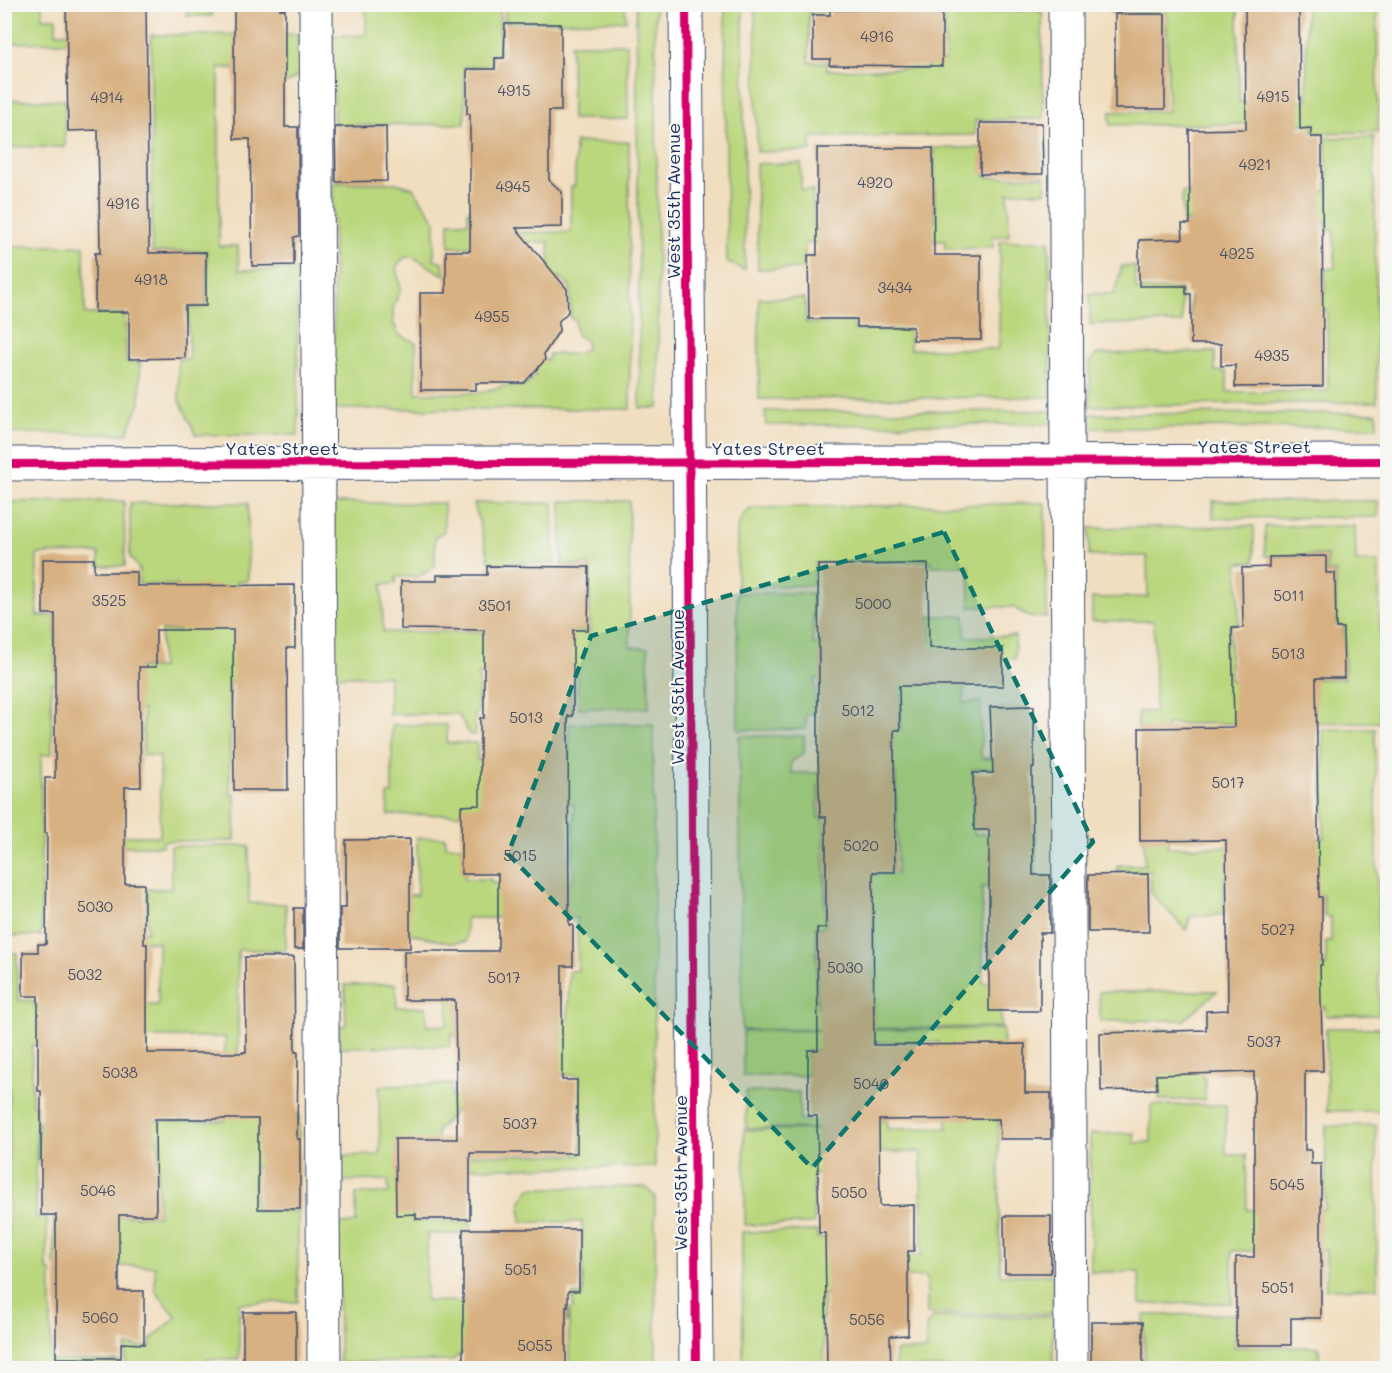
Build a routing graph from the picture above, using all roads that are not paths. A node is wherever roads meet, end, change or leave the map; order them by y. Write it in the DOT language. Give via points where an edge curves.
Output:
graph roads {
  1 [pos="316,4"];
  2 [pos="686,4"];
  3 [pos="1065,4"];
  4 [pos="1388,461"];
  5 [pos="690,462"];
  6 [pos="1067,462"];
  7 [pos="319,463"];
  8 [pos="4,464"];
  9 [pos="324,1368"];
  10 [pos="696,1368"];
  11 [pos="1071,1368"];
  1 -- 7 [label="street"];
  2 -- 5 [label="street, West 35th Avenue"];
  3 -- 6 [label="street"];
  4 -- 6 [label="street, Yates Street"];
  5 -- 6 [label="street, Yates Street"];
  5 -- 7 [label="street, Yates Street"];
  5 -- 10 [label="street, West 35th Avenue"];
  6 -- 11 [label="street"];
  7 -- 8 [label="street, Yates Street"];
  7 -- 9 [label="street"];
}
